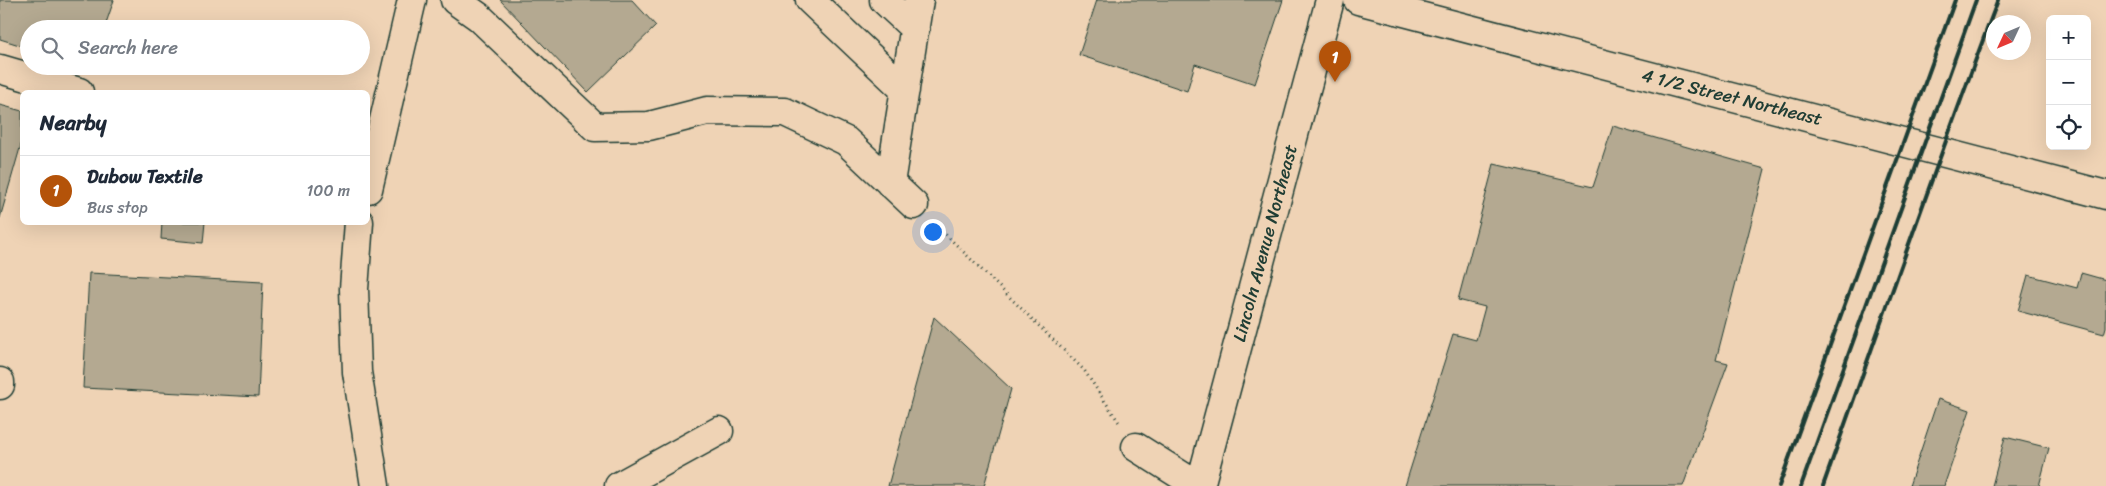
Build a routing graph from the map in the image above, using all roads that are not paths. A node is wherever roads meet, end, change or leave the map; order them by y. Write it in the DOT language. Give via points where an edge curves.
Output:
graph roads {
  1 [pos="412,0"];
  2 [pos="454,0"];
  3 [pos="810,0"];
  4 [pos="884,0"];
  5 [pos="918,0"];
  6 [pos="1330,0"];
  7 [pos="1358,0"];
  8 [pos="915,29"];
  9 [pos="0,69"];
  10 [pos="20,75"];
  11 [pos="21,75"];
  12 [pos="73,90"];
  13 [pos="906,90"];
  14 [pos="370,179"];
  15 [pos="890,183"];
  16 [pos="2106,195"];
  17 [pos="914,205"];
  18 [pos="360,225"];
  19 [pos="719,430"];
  20 [pos="1136,447"];
  21 [pos="375,486"];
  22 [pos="619,486"];
  23 [pos="1199,486"];
  1 -- 14 [label="street"];
  2 -- 15 [label="street" via="479,17 595,127 649,126 708,111 785,112 846,142"];
  3 -- 13 [label="street"];
  4 -- 8 [label="street"];
  5 -- 8 [label="street"];
  6 -- 23 [label="street, Lincoln Avenue Northeast"];
  7 -- 16 [label="street, 4 1/2 Street Northeast"];
  8 -- 13 [label="street"];
  9 -- 10 [label="street"];
  11 -- 12 [label="street"];
  13 -- 15 [label="street"];
  15 -- 17 [label="street"];
  18 -- 21 [label="street" via="354,288 357,372"];
  19 -- 22 [label="street"];
  20 -- 23 [label="street"];
}
